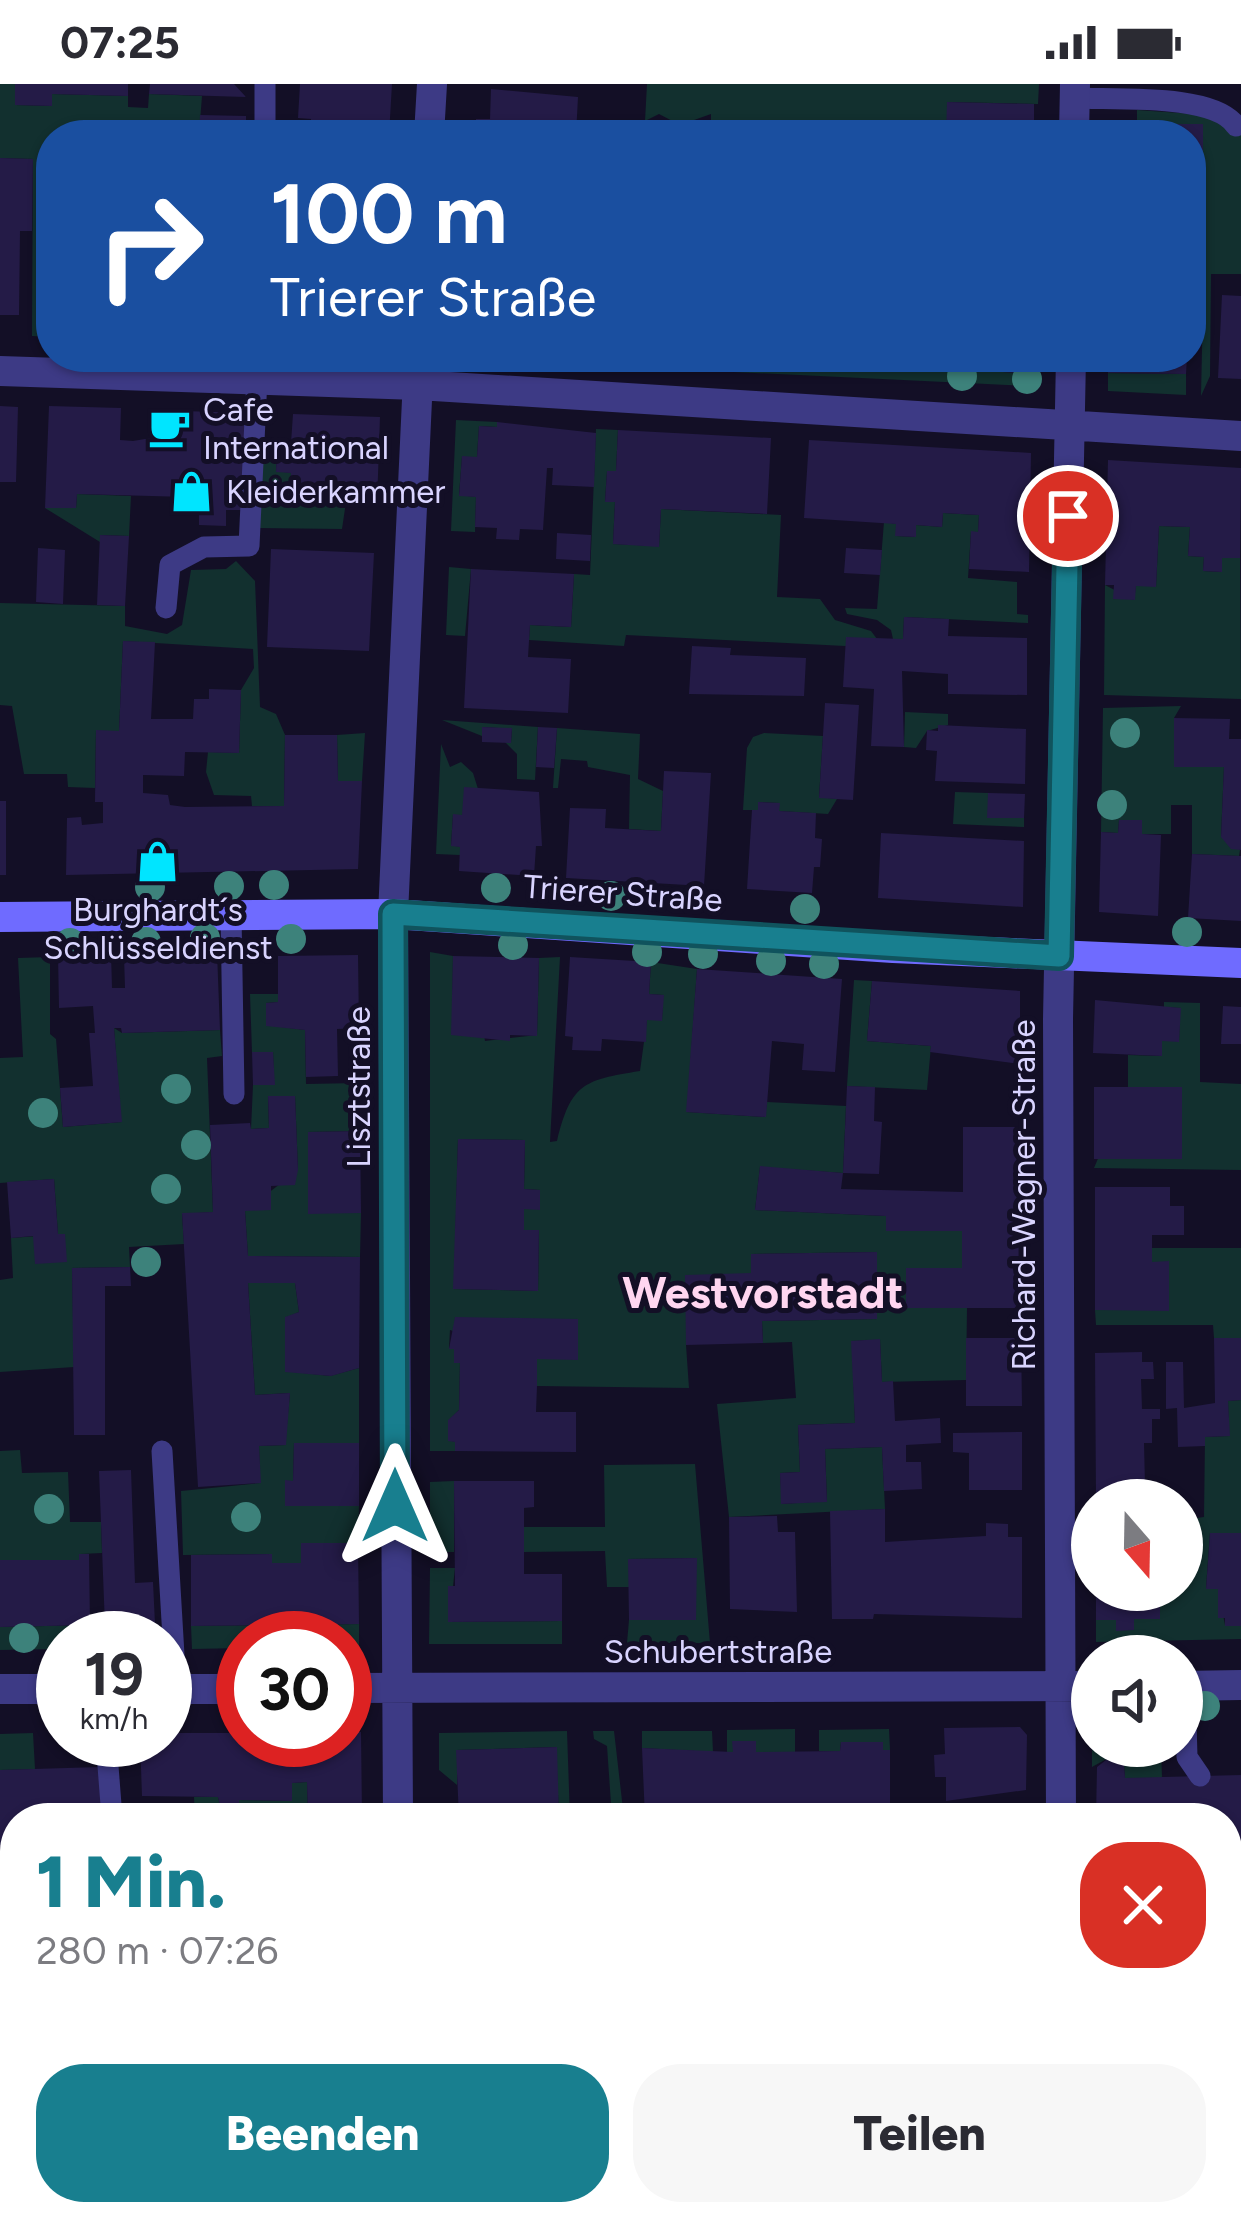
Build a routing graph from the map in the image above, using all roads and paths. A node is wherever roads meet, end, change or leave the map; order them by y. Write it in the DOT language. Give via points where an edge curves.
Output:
graph roads {
  1 [pos="265,84"];
  2 [pos="432,84"];
  3 [pos="1075,91"];
  4 [pos="265,120"];
  5 [pos="430,120"];
  6 [pos="1236,126"];
  7 [pos="0,371"];
  8 [pos="36,371"];
  9 [pos="258,372"];
  10 [pos="418,372"];
  11 [pos="430,372"];
  12 [pos="1071,372"];
  13 [pos="1070,425"];
  14 [pos="1241,436"];
  15 [pos="166,608"];
  16 [pos="231,914"];
  17 [pos="393,914"];
  18 [pos="0,917"];
  19 [pos="1059,956"];
  20 [pos="1241,963"];
  21 [pos="234,1094"];
  22 [pos="162,1450"];
  23 [pos="168,1611"];
  24 [pos="1241,1685"];
  25 [pos="1060,1686"];
  26 [pos="1071,1686"];
  27 [pos="1203,1686"];
  28 [pos="372,1688"];
  29 [pos="396,1688"];
  30 [pos="0,1689"];
  31 [pos="36,1689"];
  32 [pos="108,1767"];
  33 [pos="1187,1767"];
  34 [pos="1187,1770"];
  35 [pos="111,1803"];
  36 [pos="398,1803"];
  37 [pos="1061,1803"];
  1 -- 4 [label="lane"];
  2 -- 5 [label="street"];
  3 -- 6 [label="lane" via="1203,105"];
  7 -- 8 [label="street"];
  9 -- 15 [label="lane" via="249,546 204,547 170,565"];
  10 -- 17 [label="street, Lisztstraße"];
  11 -- 13 [label="street"];
  12 -- 13 [label="street, Richard-Wagner-Straße"];
  13 -- 14 [label="street"];
  13 -- 19 [label="street, Richard-Wagner-Straße"];
  16 -- 17 [label="street, Trierer Straße"];
  16 -- 18 [label="street, Trierer Straße"];
  16 -- 21 [label="lane"];
  17 -- 19 [label="street, Trierer Straße"];
  17 -- 29 [label="street, Lisztstraße"];
  19 -- 20 [label="street, Trierer Straße"];
  19 -- 25 [label="street, Richard-Wagner-Straße"];
  22 -- 23 [label="lane"];
  24 -- 27 [label="street"];
  25 -- 26 [label="street, Schubertstraße"];
  25 -- 29 [label="street, Schubertstraße"];
  25 -- 37 [label="street, Richard-Wagner-Straße"];
  28 -- 29 [label="street, Schubertstraße"];
  29 -- 36 [label="street, Lisztstraße"];
  30 -- 31 [label="street"];
  32 -- 35 [label="lane"];
  33 -- 34 [label="lane"];
}
